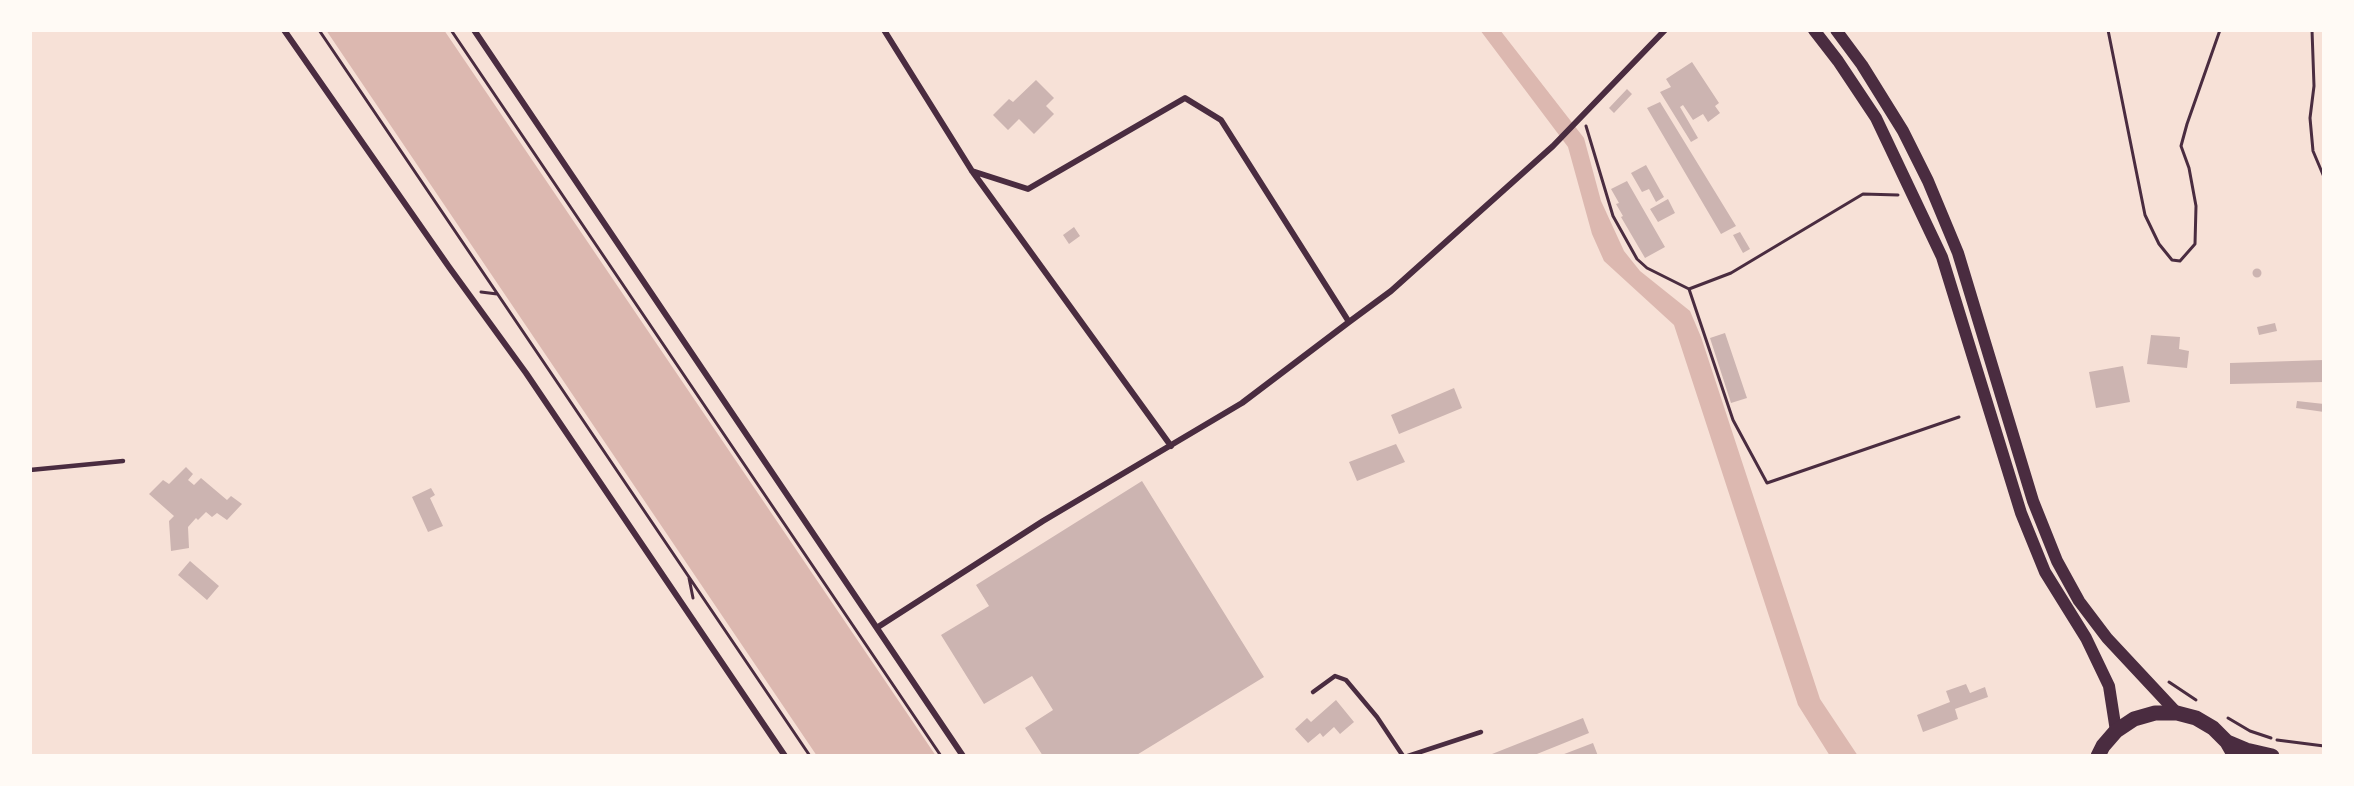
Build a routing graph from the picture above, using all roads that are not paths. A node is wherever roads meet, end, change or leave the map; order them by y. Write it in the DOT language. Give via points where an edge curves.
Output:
graph roads {
  1 [pos="284,30"];
  2 [pos="474,30"];
  3 [pos="884,30"];
  4 [pos="1665,30"];
  5 [pos="1814,30"];
  6 [pos="1836,30"];
  7 [pos="972,171"];
  8 [pos="1349,322"];
  9 [pos="2003,404"];
  10 [pos="1988,409"];
  11 [pos="1171,446"];
  12 [pos="123,460"];
  13 [pos="30,471"];
  14 [pos="878,627"];
  15 [pos="1313,692"];
  16 [pos="2177,713"];
  17 [pos="2116,731"];
  18 [pos="1481,732"];
  19 [pos="2227,742"];
  20 [pos="785,756"];
  21 [pos="963,756"];
  22 [pos="1403,756"];
  23 [pos="1408,756"];
  24 [pos="2098,756"];
  25 [pos="2235,756"];
  26 [pos="2272,756"];
  1 -- 20 [label="street" via="526,373"];
  2 -- 14 [label="street"];
  3 -- 7 [label="street"];
  4 -- 8 [label="street" via="1553,146 1391,291"];
  5 -- 10 [label="main road" via="1876,118 1911,189 1942,257"];
  6 -- 9 [label="main road" via="1903,130 1928,181 1958,253"];
  7 -- 8 [label="street" via="1028,189 1185,98 1221,120"];
  7 -- 11 [label="street"];
  8 -- 11 [label="street" via="1242,403"];
  9 -- 10 [label="main road"];
  9 -- 16 [label="main road" via="2037,511 2057,561 2079,601 2107,638"];
  10 -- 17 [label="main road" via="2021,513 2045,572 2086,638 2109,686"];
  11 -- 14 [label="street" via="1043,521"];
  12 -- 13 [label="lane"];
  14 -- 21 [label="street"];
  15 -- 22 [label="lane" via="1335,676 1346,680"];
  16 -- 17 [label="main road" via="2155,713 2134,719"];
  16 -- 19 [label="main road" via="2214,728"];
  17 -- 24 [label="main road"];
  18 -- 23 [label="lane"];
  19 -- 25 [label="main road"];
  19 -- 26 [label="main road"];
}
